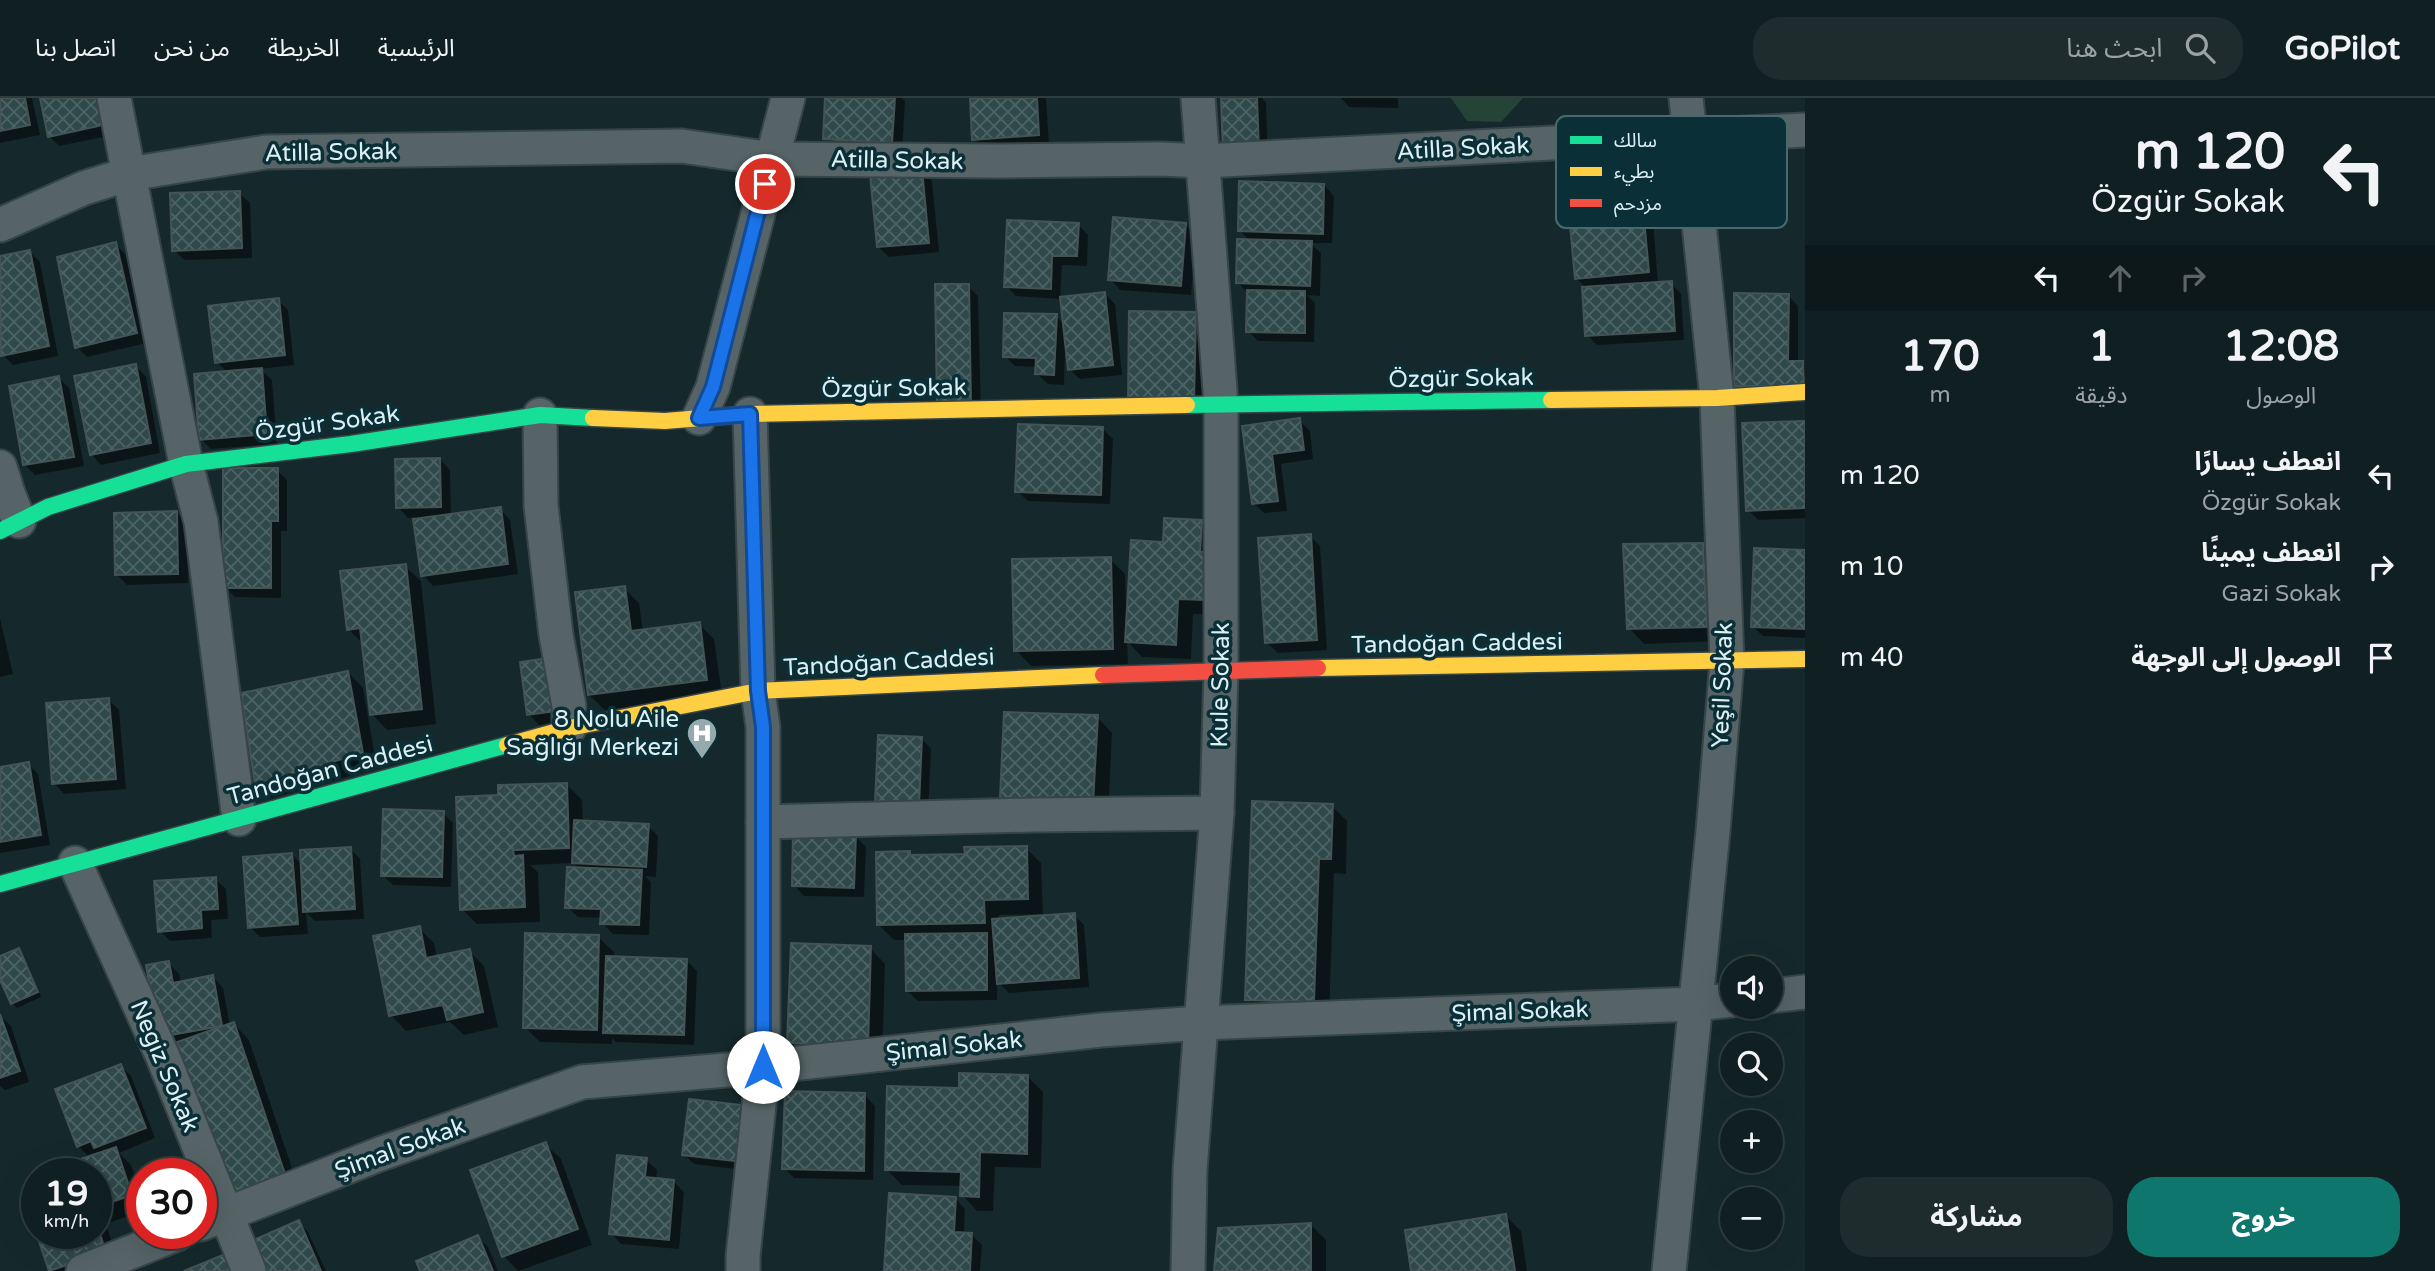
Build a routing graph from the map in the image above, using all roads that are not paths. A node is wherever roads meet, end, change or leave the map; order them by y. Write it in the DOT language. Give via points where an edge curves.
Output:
graph roads {
  1 [pos="114,98"];
  2 [pos="788,98"];
  3 [pos="1198,98"];
  4 [pos="1686,98"];
  5 [pos="1687,116"];
  6 [pos="1805,130"];
  7 [pos="1787,131"];
  8 [pos="1556,143"];
  9 [pos="772,159"];
  10 [pos="1204,161"];
  11 [pos="128,174"];
  12 [pos="0,225"];
  13 [pos="1699,228"];
  14 [pos="1805,392"];
  15 [pos="1717,398"];
  16 [pos="1221,404"];
  17 [pos="750,414"];
  18 [pos="540,415"];
  19 [pos="699,418"];
  20 [pos="186,464"];
  21 [pos="0,467"];
  22 [pos="10,526"];
  23 [pos="1805,659"];
  24 [pos="1727,661"];
  25 [pos="1221,670"];
  26 [pos="758,691"];
  27 [pos="569,729"];
  28 [pos="1217,813"];
  29 [pos="239,819"];
  30 [pos="763,822"];
  31 [pos="75,863"];
  32 [pos="0,884"];
  33 [pos="1805,992"];
  34 [pos="1783,995"];
  35 [pos="1720,1001"];
  36 [pos="1695,1004"];
  37 [pos="1201,1023"];
  38 [pos="763,1067"];
  39 [pos="195,1158"];
  40 [pos="217,1218"];
  41 [pos="217,1222"];
  42 [pos="139,1249"];
  43 [pos="83,1271"];
  44 [pos="249,1271"];
  45 [pos="743,1271"];
  46 [pos="1188,1271"];
  47 [pos="1669,1271"];
  1 -- 11 [label="street"];
  2 -- 9 [label="street"];
  3 -- 10 [label="street, Kule Sokak"];
  4 -- 5 [label="street, Yeşil Sokak"];
  6 -- 7 [label="street, Atilla Sokak"];
  8 -- 10 [label="street, Atilla Sokak"];
  9 -- 10 [label="street, Atilla Sokak"];
  9 -- 11 [label="street, Atilla Sokak" via="682,146 266,152"];
  9 -- 19 [label="street" via="713,387"];
  10 -- 16 [label="street, Kule Sokak"];
  11 -- 12 [label="street, Atilla Sokak"];
  11 -- 20 [label="street"];
  13 -- 15 [label="street, Yeşil Sokak"];
  14 -- 15 [label="street, Özgür Sokak"];
  15 -- 16 [label="street, Özgür Sokak"];
  15 -- 24 [label="street, Yeşil Sokak"];
  16 -- 17 [label="street, Özgür Sokak"];
  16 -- 25 [label="street, Kule Sokak"];
  17 -- 19 [label="street, Özgür Sokak"];
  17 -- 26 [label="street"];
  18 -- 19 [label="street, Özgür Sokak" via="665,421"];
  18 -- 20 [label="street, Özgür Sokak"];
  18 -- 27 [label="street" via="541,506"];
  20 -- 22 [label="street, Özgür Sokak" via="48,507"];
  20 -- 29 [label="street" via="201,522"];
  21 -- 22 [label="street"];
  23 -- 24 [label="street, Tandoğan Caddesi"];
  24 -- 25 [label="street, Tandoğan Caddesi"];
  24 -- 36 [label="street, Yeşil Sokak"];
  25 -- 26 [label="street, Tandoğan Caddesi"];
  25 -- 28 [label="street, Kule Sokak"];
  26 -- 27 [label="street, Tandoğan Caddesi"];
  26 -- 30 [label="street" via="763,727"];
  27 -- 29 [label="street, Tandoğan Caddesi"];
  28 -- 30 [label="street"];
  28 -- 37 [label="street, Kule Sokak"];
  29 -- 31 [label="street, Tandoğan Caddesi"];
  30 -- 38 [label="street"];
  31 -- 32 [label="street, Tandoğan Caddesi"];
  31 -- 39 [label="street, Negiz Sokak" via="163,1057"];
  33 -- 34 [label="street"];
  35 -- 36 [label="street, Şimal Sokak"];
  36 -- 37 [label="street, Şimal Sokak"];
  36 -- 47 [label="street, Yeşil Sokak"];
  37 -- 38 [label="street, Şimal Sokak"];
  37 -- 46 [label="street, Kule Sokak"];
  38 -- 40 [label="street, Şimal Sokak" via="582,1082"];
  38 -- 45 [label="street"];
  41 -- 44 [label="street, Negiz Sokak"];
  42 -- 43 [label="street"];
}
